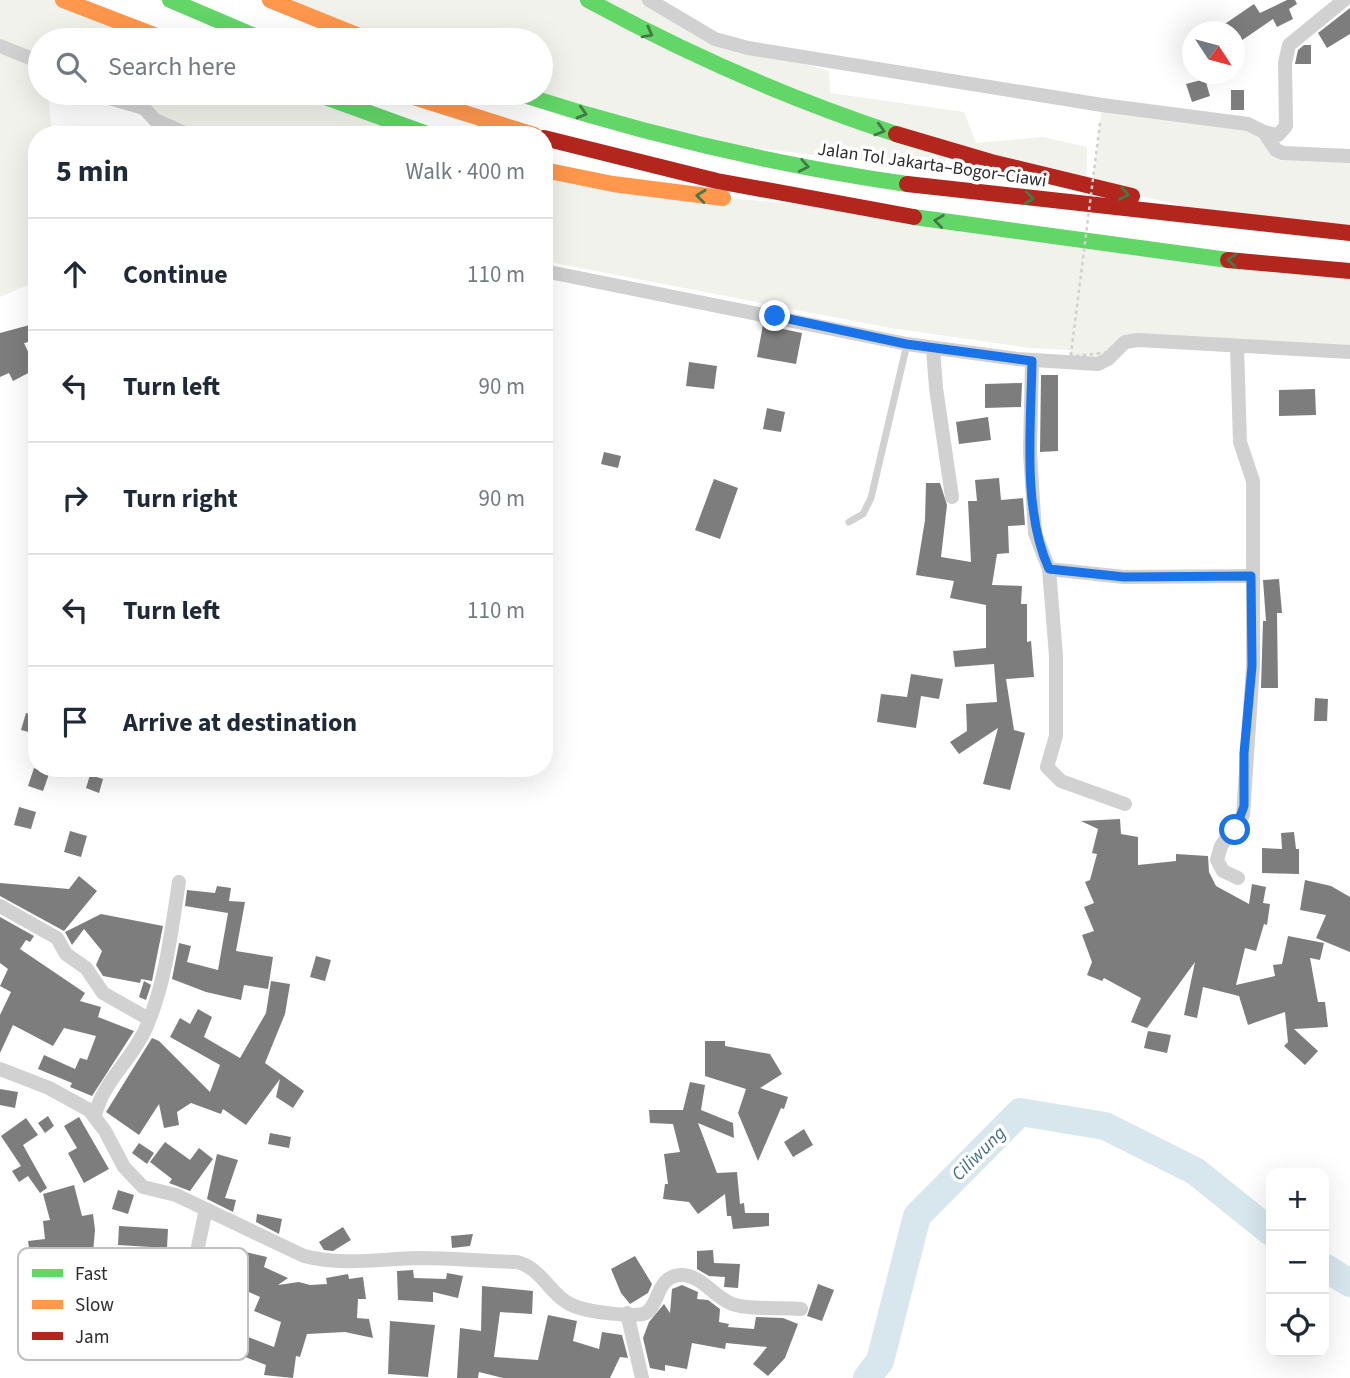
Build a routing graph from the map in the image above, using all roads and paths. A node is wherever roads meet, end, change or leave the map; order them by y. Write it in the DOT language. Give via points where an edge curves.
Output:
graph roads {
  1 [pos="63,0"];
  2 [pos="170,0"];
  3 [pos="270,0"];
  4 [pos="588,0"];
  5 [pos="649,0"];
  6 [pos="1344,0"];
  7 [pos="136,28"];
  8 [pos="236,28"];
  9 [pos="339,28"];
  10 [pos="0,46"];
  11 [pos="28,57"];
  12 [pos="553,104"];
  13 [pos="134,105"];
  14 [pos="347,105"];
  15 [pos="439,105"];
  16 [pos="1100,123"];
  17 [pos="169,126"];
  18 [pos="405,126"];
  19 [pos="506,126"];
  20 [pos="1264,132"];
  21 [pos="553,140"];
  22 [pos="1350,156"];
  23 [pos="553,172"];
  24 [pos="843,208"];
  25 [pos="1322,230"];
  26 [pos="1350,233"];
  27 [pos="1350,271"];
  28 [pos="553,273"];
  29 [pos="906,344"];
  30 [pos="1237,346"];
  31 [pos="933,348"];
  32 [pos="1110,352"];
  33 [pos="1350,352"];
  34 [pos="1032,361"];
  35 [pos="952,497"];
  36 [pos="849,522"];
  37 [pos="1049,569"];
  38 [pos="1251,576"];
  39 [pos="1125,804"];
  40 [pos="1238,878"];
  41 [pos="179,882"];
  42 [pos="0,906"];
  43 [pos="149,1019"];
  44 [pos="0,1069"];
  45 [pos="94,1115"];
  46 [pos="206,1209"];
  47 [pos="198,1248"];
  48 [pos="801,1309"];
  49 [pos="627,1313"];
  50 [pos="642,1378"];
  1 -- 7 [label="highway"];
  2 -- 8 [label="highway"];
  3 -- 9 [label="highway"];
  4 -- 25 [label="highway, one-way" via="735,75 867,127 1033,174"];
  5 -- 20 [label="street" via="715,39 748,48 1237,122"];
  6 -- 20 [label="street" via="1289,45 1286,126 1278,135"];
  10 -- 11 [label="street"];
  12 -- 25 [label="highway, Jalan Tol Jakarta–Bogor–Ciawi, one-way" via="664,137 871,178"];
  13 -- 17 [label="street"];
  14 -- 18 [label="highway"];
  15 -- 19 [label="highway"];
  16 -- 32 [label="path, bridge" via="1072,354"];
  20 -- 22 [label="street" via="1283,153"];
  21 -- 24 [label="highway" via="698,179"];
  24 -- 23 [label="highway, one-way" via="666,192"];
  27 -- 24 [label="highway, one-way" via="1098,245"];
  25 -- 26 [label="highway, Jalan Tol Jakarta–Bogor–Ciawi"];
  28 -- 29 [label="street"];
  29 -- 31 [label="street"];
  29 -- 36 [label="lane" via="871,498 863,514"];
  30 -- 33 [label="street"];
  30 -- 34 [label="street" via="1129,341 1098,364"];
  30 -- 38 [label="street" via="1240,442 1253,481"];
  31 -- 34 [label="street"];
  31 -- 35 [label="street"];
  34 -- 37 [label="street" via="1030,452 1035,533"];
  37 -- 38 [label="street" via="1112,576"];
  37 -- 39 [label="street" via="1057,715 1048,771 1086,792"];
  38 -- 40 [label="street" via="1252,666 1244,806 1240,822 1221,846 1217,860 1223,871"];
  41 -- 43 [label="street" via="162,985"];
  42 -- 43 [label="street" via="57,938 103,993"];
  43 -- 45 [label="street" via="138,1043 100,1095"];
  44 -- 45 [label="street" via="74,1100"];
  45 -- 46 [label="street" via="136,1182"];
  46 -- 47 [label="street"];
  46 -- 49 [label="street" via="284,1249 327,1262 433,1258 523,1264 565,1303"];
  48 -- 49 [label="street" via="730,1303 690,1276 680,1275 663,1284 648,1311"];
  49 -- 50 [label="street"];
}
